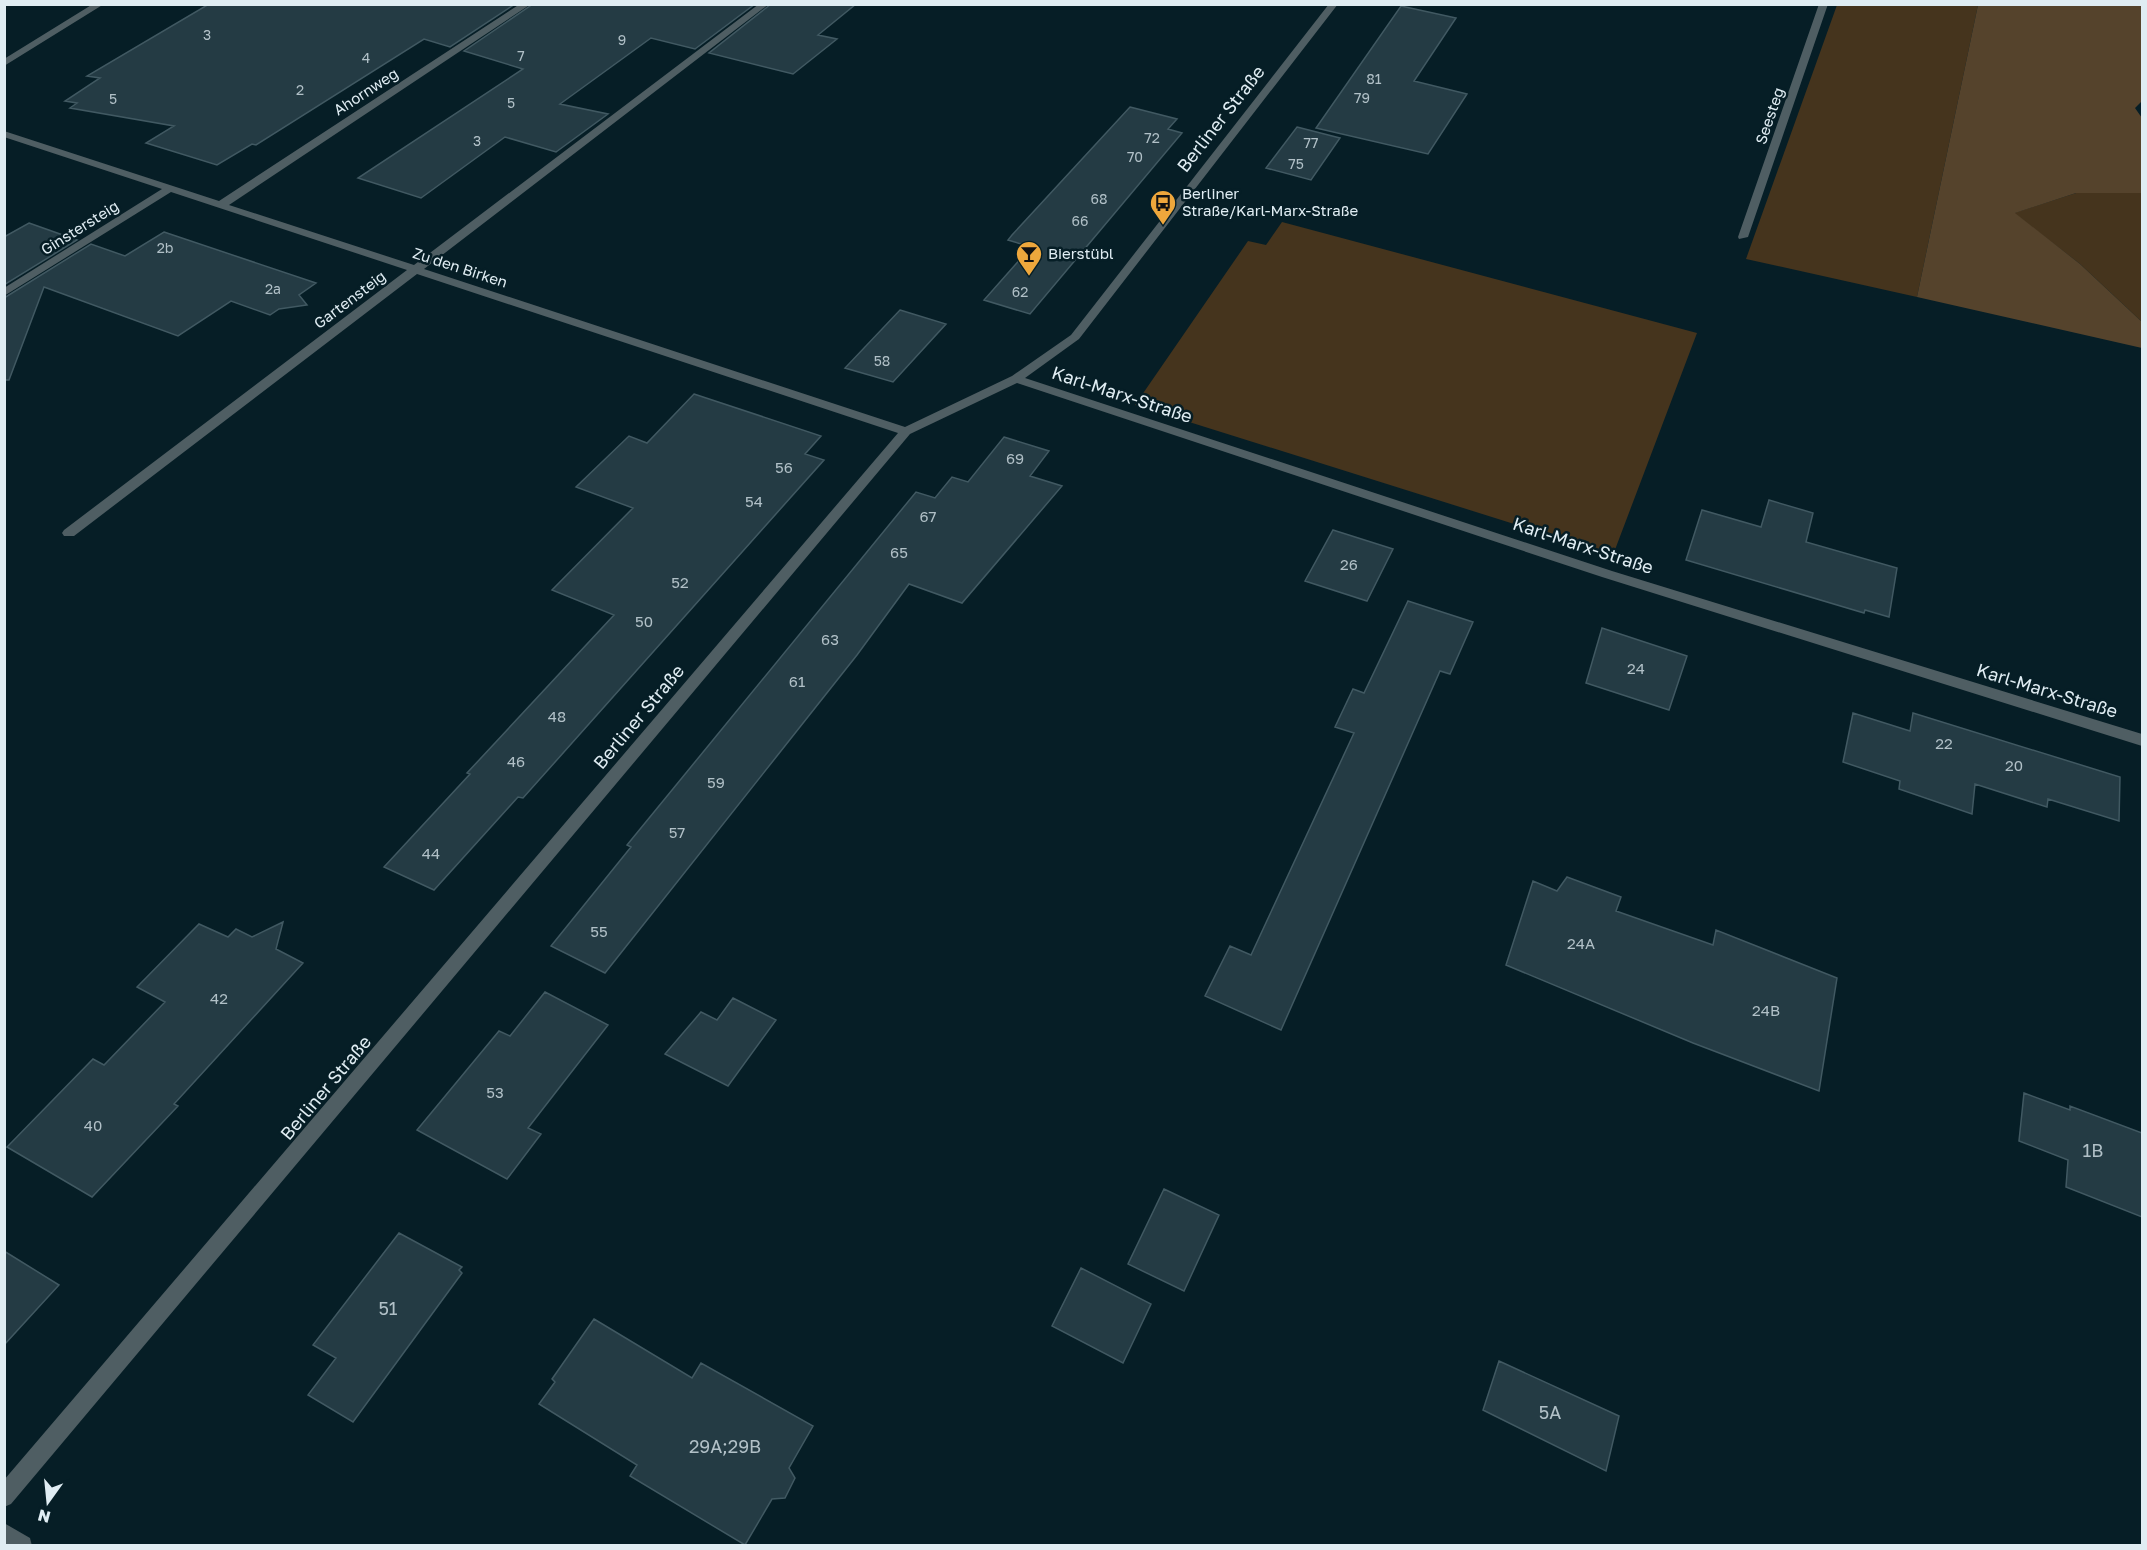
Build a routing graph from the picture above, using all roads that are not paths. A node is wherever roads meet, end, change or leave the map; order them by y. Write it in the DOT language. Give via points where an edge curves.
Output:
graph roads {
  1 [pos="100,4"];
  2 [pos="527,4"];
  3 [pos="765,4"];
  4 [pos="1334,4"];
  5 [pos="1824,4"];
  6 [pos="4,63"];
  7 [pos="4,134"];
  8 [pos="171,188"];
  9 [pos="221,205"];
  10 [pos="1743,237"];
  11 [pos="416,269"];
  12 [pos="4,292"];
  13 [pos="1016,379"];
  14 [pos="906,431"];
  15 [pos="69,532"];
  16 [pos="2142,740"];
  17 [pos="4,1497"];
  18 [pos="4,1533"];
  19 [pos="22,1545"];
  1 -- 6 [label="street"];
  2 -- 9 [label="street, Ahornweg"];
  3 -- 11 [label="street, Gartensteig"];
  4 -- 13 [label="street, Berliner Straße" via="1075,338"];
  5 -- 10 [label="street, Seesteg"];
  7 -- 8 [label="street, Zu den Birken"];
  8 -- 9 [label="street, Zu den Birken"];
  8 -- 12 [label="street, Ginstersteig"];
  9 -- 11 [label="street, Zu den Birken"];
  11 -- 14 [label="street, Zu den Birken"];
  11 -- 15 [label="street, Gartensteig"];
  13 -- 14 [label="street, Berliner Straße"];
  13 -- 16 [label="street, Karl-Marx-Straße" via="1607,574"];
  14 -- 17 [label="street, Berliner Straße"];
  18 -- 19 [label="street"];
}
